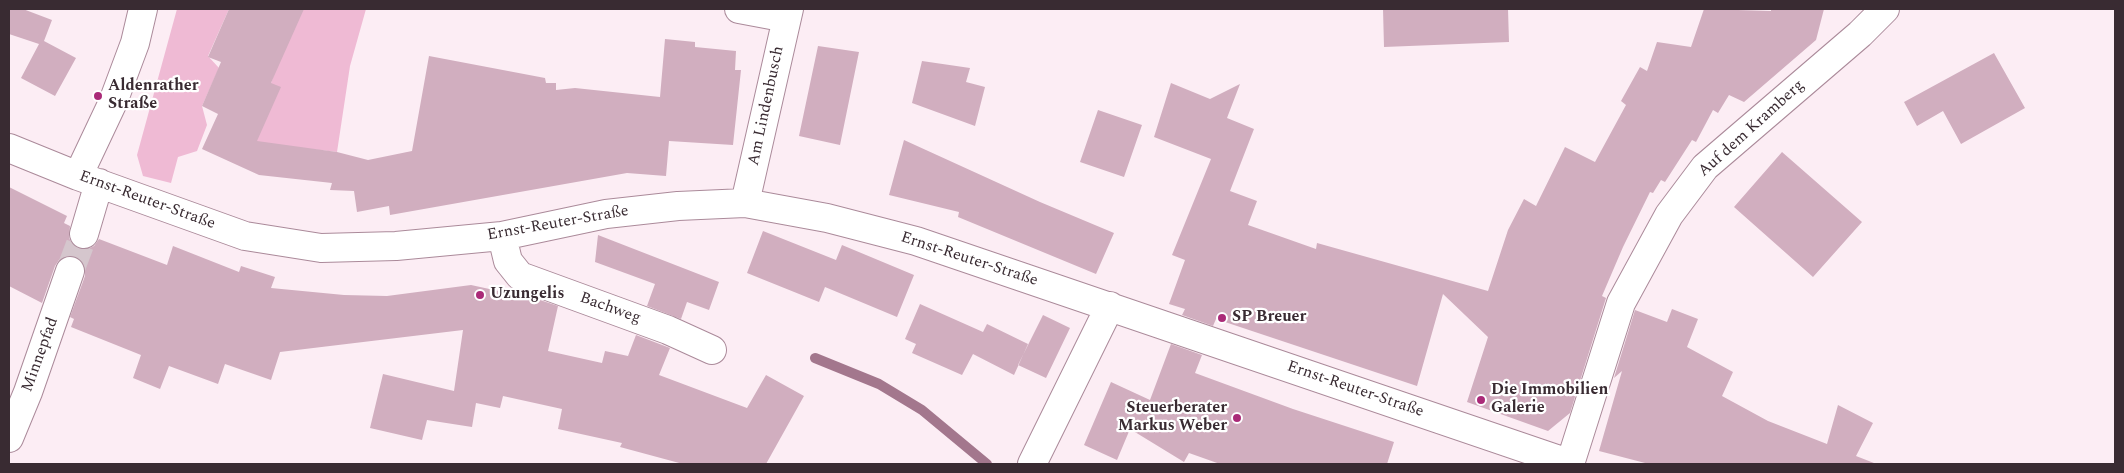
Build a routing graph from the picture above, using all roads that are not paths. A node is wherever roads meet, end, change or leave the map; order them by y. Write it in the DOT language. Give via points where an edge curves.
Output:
graph roads {
  1 [pos="143,9"];
  2 [pos="739,9"];
  3 [pos="1882,10"];
  4 [pos="788,13"];
  5 [pos="9,148"];
  6 [pos="89,179"];
  7 [pos="746,204"];
  8 [pos="84,234"];
  9 [pos="502,236"];
  10 [pos="70,271"];
  11 [pos="1110,306"];
  12 [pos="712,350"];
  13 [pos="9,438"];
  14 [pos="1032,464"];
  15 [pos="1570,464"];
  1 -- 6 [label="street"];
  2 -- 4 [label="street"];
  3 -- 15 [label="street, Auf dem Kramberg" via="1705,167 1669,215 1621,303"];
  4 -- 7 [label="street, Am Lindenbusch"];
  5 -- 6 [label="street, Ernst-Reuter-Straße"];
  6 -- 8 [label="street"];
  6 -- 9 [label="street, Ernst-Reuter-Straße" via="245,236 321,248 396,246"];
  7 -- 9 [label="street, Ernst-Reuter-Straße" via="678,206 606,214"];
  7 -- 11 [label="street, Ernst-Reuter-Straße" via="827,218 916,241"];
  9 -- 12 [label="street, Bachweg" via="508,261 520,276 668,330"];
  10 -- 13 [label="street, Minnepfad"];
  11 -- 14 [label="street"];
  11 -- 15 [label="street, Ernst-Reuter-Straße"];
}
